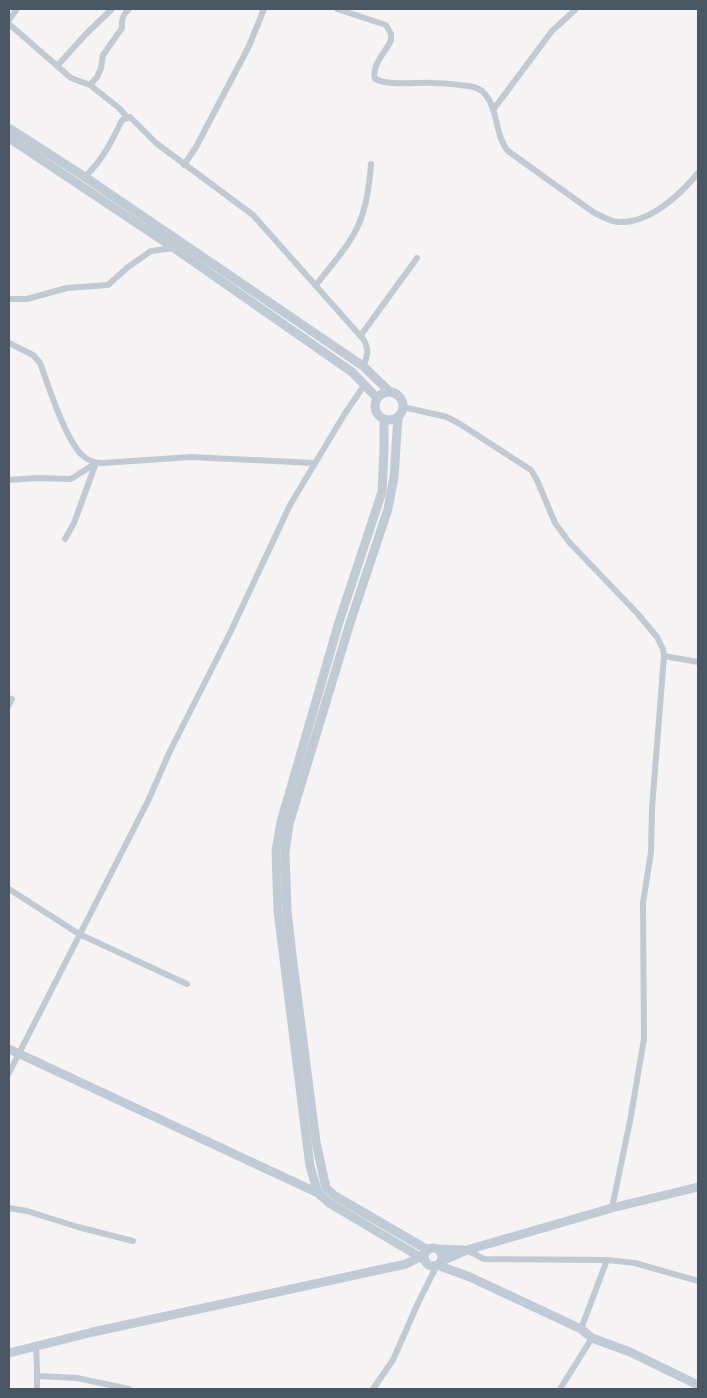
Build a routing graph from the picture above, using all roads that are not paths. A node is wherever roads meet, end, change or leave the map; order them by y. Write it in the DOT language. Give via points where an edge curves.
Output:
graph roads {
  1 [pos="17,9"];
  2 [pos="112,9"];
  3 [pos="129,9"];
  4 [pos="264,9"];
  5 [pos="337,9"];
  6 [pos="576,9"];
  7 [pos="9,20"];
  8 [pos="9,24"];
  9 [pos="57,66"];
  10 [pos="90,85"];
  11 [pos="493,110"];
  12 [pos="127,117"];
  13 [pos="9,128"];
  14 [pos="9,138"];
  15 [pos="371,164"];
  16 [pos="184,165"];
  17 [pos="698,174"];
  18 [pos="85,177"];
  19 [pos="174,248"];
  20 [pos="416,258"];
  21 [pos="316,285"];
  22 [pos="9,299"];
  23 [pos="361,335"];
  24 [pos="9,343"];
  25 [pos="363,366"];
  26 [pos="365,384"];
  27 [pos="390,392"];
  28 [pos="377,398"];
  29 [pos="403,407"];
  30 [pos="398,416"];
  31 [pos="384,419"];
  32 [pos="96,462"];
  33 [pos="314,463"];
  34 [pos="9,480"];
  35 [pos="65,539"];
  36 [pos="664,656"];
  37 [pos="698,662"];
  38 [pos="9,698"];
  39 [pos="9,705"];
  40 [pos="9,889"];
  41 [pos="79,934"];
  42 [pos="186,984"];
  43 [pos="9,1049"];
  44 [pos="18,1053"];
  45 [pos="9,1073"];
  46 [pos="698,1187"];
  47 [pos="318,1193"];
  48 [pos="9,1208"];
  49 [pos="612,1208"];
  50 [pos="133,1241"];
  51 [pos="467,1250"];
  52 [pos="433,1257"];
  53 [pos="607,1260"];
  54 [pos="470,1277"];
  55 [pos="698,1281"];
  56 [pos="581,1329"];
  57 [pos="592,1338"];
  58 [pos="36,1346"];
  59 [pos="9,1353"];
  60 [pos="37,1376"];
  61 [pos="698,1385"];
  62 [pos="37,1389"];
  63 [pos="129,1389"];
  64 [pos="373,1389"];
  65 [pos="560,1389"];
  1 -- 7 [label="street"];
  2 -- 9 [label="street"];
  3 -- 10 [label="street" via="121,20 122,28 103,55 97,77"];
  4 -- 16 [label="street" via="248,46"];
  5 -- 11 [label="street" via="386,25 390,30 391,40 376,66 375,79 474,86 485,94"];
  6 -- 11 [label="street" via="552,31"];
  8 -- 9 [label="street"];
  9 -- 10 [label="street" via="71,78"];
  10 -- 12 [label="street"];
  11 -- 17 [label="street" via="502,143 508,151 593,212 616,222 637,220 664,206"];
  12 -- 16 [label="street"];
  12 -- 18 [label="street" via="122,120 99,162"];
  13 -- 18 [label="street"];
  14 -- 19 [label="street"];
  15 -- 21 [label="street" via="369,192 356,230"];
  16 -- 21 [label="street" via="253,215"];
  18 -- 25 [label="street"];
  19 -- 22 [label="street" via="152,251 108,284 67,288 27,299"];
  19 -- 26 [label="street"];
  20 -- 23 [label="street"];
  21 -- 23 [label="street"];
  23 -- 25 [label="street" via="368,349"];
  24 -- 32 [label="street" via="33,355 40,364 71,441 82,456"];
  25 -- 27 [label="street"];
  26 -- 28 [label="street"];
  26 -- 33 [label="street"];
  27 -- 28 [label="street"];
  27 -- 29 [label="street" via="400,397"];
  28 -- 31 [label="street" via="375,408"];
  29 -- 30 [label="street"];
  29 -- 36 [label="street" via="447,417 531,470 555,523 657,638"];
  30 -- 31 [label="street"];
  30 -- 52 [label="street" via="394,477 388,509 290,824 284,864 314,1132 326,1188"];
  31 -- 47 [label="street" via="382,492 336,632 281,822 276,851 283,956 307,1143"];
  32 -- 33 [label="street" via="191,457"];
  32 -- 34 [label="street" via="71,479"];
  32 -- 35 [label="street"];
  33 -- 41 [label="street" via="290,505 148,800"];
  36 -- 37 [label="street"];
  36 -- 49 [label="street" via="652,798 651,852 643,903 644,1039"];
  38 -- 39 [label="street" via="12,699"];
  40 -- 41 [label="street"];
  41 -- 42 [label="street"];
  41 -- 44 [label="street"];
  43 -- 44 [label="street"];
  44 -- 45 [label="street"];
  44 -- 47 [label="street"];
  46 -- 49 [label="street"];
  47 -- 52 [label="street" via="330,1203"];
  48 -- 50 [label="street"];
  49 -- 51 [label="street"];
  51 -- 52 [label="street"];
  51 -- 52 [label="street"];
  51 -- 53 [label="street" via="484,1259"];
  52 -- 54 [label="street"];
  52 -- 54 [label="street"];
  52 -- 58 [label="street"];
  52 -- 64 [label="street" via="418,1303 393,1360"];
  53 -- 55 [label="street" via="635,1263"];
  53 -- 56 [label="street"];
  54 -- 56 [label="street"];
  56 -- 57 [label="street"];
  57 -- 61 [label="street" via="630,1352"];
  57 -- 65 [label="street"];
  58 -- 59 [label="street"];
  58 -- 60 [label="street"];
  60 -- 62 [label="street"];
  60 -- 63 [label="street" via="77,1378"];
}
